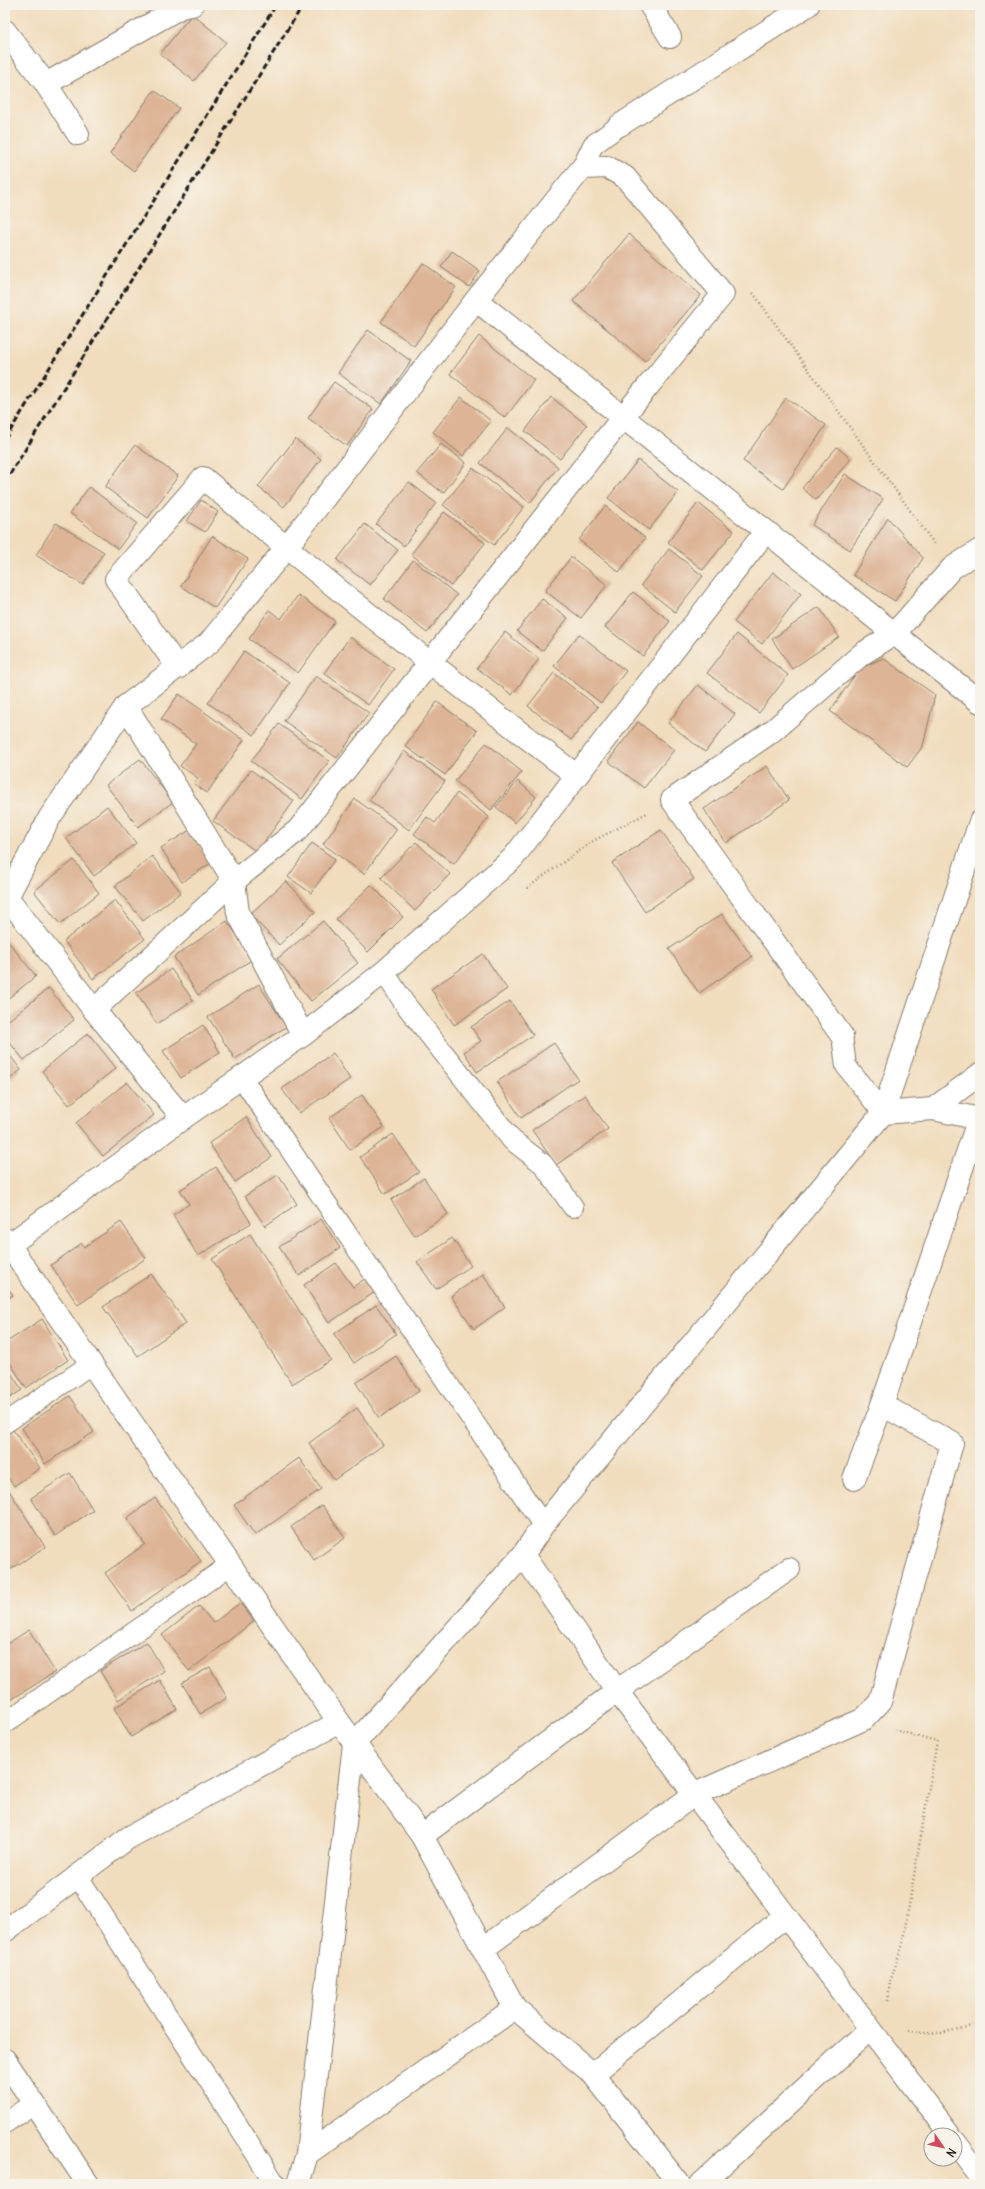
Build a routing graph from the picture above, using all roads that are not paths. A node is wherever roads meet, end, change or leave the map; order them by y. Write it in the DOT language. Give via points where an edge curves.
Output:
graph roads {
  1 [pos="650,5"];
  2 [pos="808,5"];
  3 [pos="184,6"];
  4 [pos="5,30"];
  5 [pos="670,37"];
  6 [pos="46,84"];
  7 [pos="620,125"];
  8 [pos="78,134"];
  9 [pos="582,168"];
  10 [pos="476,300"];
  11 [pos="622,417"];
  12 [pos="766,531"];
  13 [pos="286,548"];
  14 [pos="980,550"];
  15 [pos="894,634"];
  16 [pos="429,664"];
  17 [pos="178,668"];
  18 [pos="980,702"];
  19 [pos="126,706"];
  20 [pos="576,775"];
  21 [pos="980,822"];
  22 [pos="234,882"];
  23 [pos="384,972"];
  24 [pos="94,1010"];
  25 [pos="303,1035"];
  26 [pos="842,1036"];
  27 [pos="980,1074"];
  28 [pos="242,1078"];
  29 [pos="933,1109"];
  30 [pos="883,1113"];
  31 [pos="183,1118"];
  32 [pos="980,1118"];
  33 [pos="573,1207"];
  34 [pos="7,1242"];
  35 [pos="91,1364"];
  36 [pos="882,1405"];
  37 [pos="5,1423"];
  38 [pos="854,1479"];
  39 [pos="543,1525"];
  40 [pos="523,1555"];
  41 [pos="230,1565"];
  42 [pos="789,1569"];
  43 [pos="617,1691"];
  44 [pos="339,1722"];
  45 [pos="5,1723"];
  46 [pos="354,1744"];
  47 [pos="695,1794"];
  48 [pos="422,1836"];
  49 [pos="77,1875"];
  50 [pos="785,1916"];
  51 [pos="5,1931"];
  52 [pos="484,1948"];
  53 [pos="515,2008"];
  54 [pos="876,2022"];
  55 [pos="5,2060"];
  56 [pos="593,2074"];
  57 [pos="34,2103"];
  58 [pos="5,2123"];
  59 [pos="945,2127"];
  60 [pos="963,2153"];
  61 [pos="307,2154"];
  62 [pos="980,2175"];
  63 [pos="88,2184"];
  64 [pos="277,2184"];
  65 [pos="298,2184"];
  66 [pos="679,2184"];
  67 [pos="702,2184"];
  1 -- 5 [label="street"];
  2 -- 7 [label="street"];
  3 -- 6 [label="street"];
  4 -- 6 [label="street"];
  6 -- 8 [label="street"];
  7 -- 9 [label="lane" via="593,146"];
  9 -- 10 [label="street"];
  9 -- 11 [label="street" via="607,167 625,177 723,294"];
  10 -- 11 [label="street"];
  10 -- 13 [label="street"];
  11 -- 12 [label="street"];
  11 -- 16 [label="street"];
  12 -- 15 [label="street"];
  12 -- 20 [label="street"];
  13 -- 16 [label="street"];
  13 -- 17 [label="street" via="209,643"];
  13 -- 17 [label="street" via="203,478 116,579"];
  14 -- 15 [label="street" via="952,568"];
  15 -- 18 [label="street"];
  15 -- 26 [label="street" via="862,654 771,732 672,800"];
  16 -- 20 [label="street"];
  16 -- 22 [label="street" via="298,830"];
  17 -- 19 [label="street"];
  19 -- 22 [label="street"];
  19 -- 24 [label="street" via="50,817 7,897"];
  20 -- 23 [label="street" via="513,858"];
  21 -- 30 [label="street"];
  22 -- 24 [label="street"];
  22 -- 25 [label="street" via="238,913"];
  23 -- 25 [label="street"];
  23 -- 33 [label="lane" via="405,1004 512,1140 543,1164"];
  24 -- 31 [label="street"];
  25 -- 28 [label="street"];
  26 -- 30 [label="lane" via="846,1066"];
  27 -- 29 [label="street"];
  28 -- 31 [label="street"];
  28 -- 39 [label="lane"];
  29 -- 30 [label="street"];
  29 -- 32 [label="street"];
  30 -- 39 [label="street"];
  31 -- 34 [label="street"];
  32 -- 36 [label="street"];
  34 -- 35 [label="street"];
  35 -- 37 [label="lane"];
  35 -- 41 [label="street"];
  36 -- 38 [label="street"];
  36 -- 47 [label="street" via="952,1443 880,1702 864,1719"];
  39 -- 40 [label="street"];
  40 -- 43 [label="street"];
  40 -- 46 [label="street"];
  41 -- 44 [label="street"];
  41 -- 45 [label="lane"];
  42 -- 43 [label="street"];
  43 -- 47 [label="street"];
  43 -- 48 [label="street"];
  44 -- 46 [label="street"];
  44 -- 49 [label="street" via="128,1838"];
  46 -- 48 [label="street"];
  46 -- 61 [label="street"];
  47 -- 50 [label="street"];
  47 -- 52 [label="street"];
  48 -- 52 [label="street"];
  49 -- 51 [label="street"];
  49 -- 64 [label="lane"];
  50 -- 54 [label="street"];
  50 -- 56 [label="street"];
  52 -- 53 [label="street"];
  53 -- 56 [label="street"];
  53 -- 61 [label="street"];
  54 -- 59 [label="street"];
  54 -- 67 [label="street"];
  55 -- 57 [label="street"];
  56 -- 66 [label="street"];
  57 -- 58 [label="lane"];
  57 -- 63 [label="street"];
  60 -- 62 [label="street"];
  61 -- 65 [label="street"];
}
